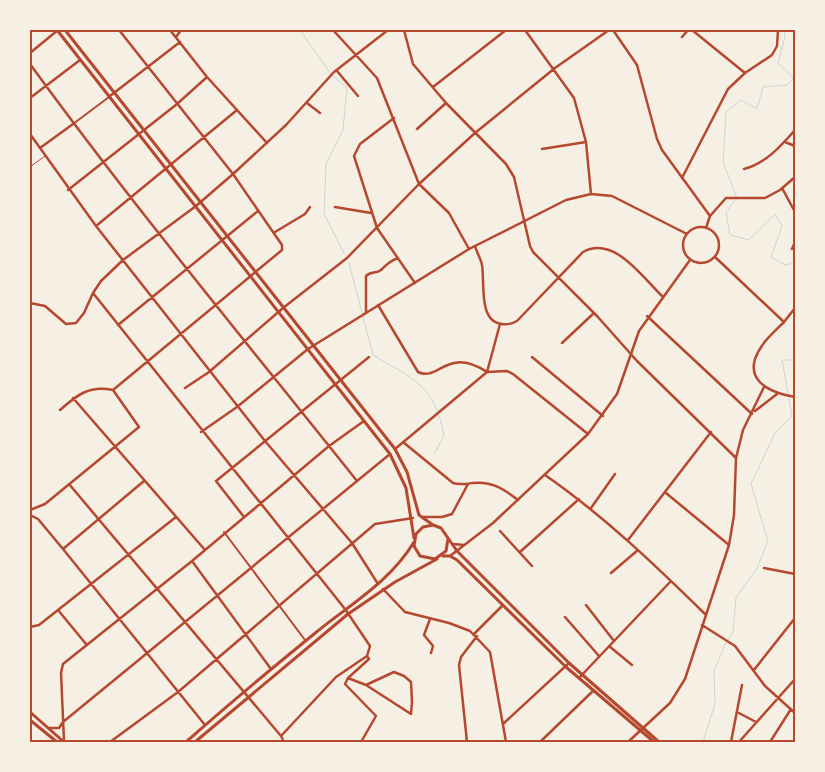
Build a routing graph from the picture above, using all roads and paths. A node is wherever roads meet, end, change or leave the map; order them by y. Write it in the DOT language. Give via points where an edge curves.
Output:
graph roads {
  1 [pos="58,30"];
  2 [pos="65,30"];
  3 [pos="120,30"];
  4 [pos="170,30"];
  5 [pos="181,30"];
  6 [pos="333,30"];
  7 [pos="388,30"];
  8 [pos="404,30"];
  9 [pos="506,30"];
  10 [pos="526,30"];
  11 [pos="609,30"];
  12 [pos="613,30"];
  13 [pos="690,30"];
  14 [pos="778,30"];
  15 [pos="176,37"];
  16 [pos="682,37"];
  17 [pos="180,42"];
  18 [pos="30,53"];
  19 [pos="357,55"];
  20 [pos="80,60"];
  21 [pos="30,64"];
  22 [pos="148,67"];
  23 [pos="555,68"];
  24 [pos="336,72"];
  25 [pos="745,73"];
  26 [pos="207,77"];
  27 [pos="46,86"];
  28 [pos="433,87"];
  29 [pos="114,93"];
  30 [pos="110,96"];
  31 [pos="358,96"];
  32 [pos="30,98"];
  33 [pos="307,103"];
  34 [pos="446,103"];
  35 [pos="177,104"];
  36 [pos="237,110"];
  37 [pos="320,113"];
  38 [pos="394,118"];
  39 [pos="73,124"];
  40 [pos="417,129"];
  41 [pos="144,130"];
  42 [pos="795,130"];
  43 [pos="475,133"];
  44 [pos="30,134"];
  45 [pos="139,134"];
  46 [pos="204,138"];
  47 [pos="586,142"];
  48 [pos="785,142"];
  49 [pos="267,143"];
  50 [pos="795,146"];
  51 [pos="40,148"];
  52 [pos="542,149"];
  53 [pos="45,156"];
  54 [pos="102,162"];
  55 [pos="171,164"];
  56 [pos="30,167"];
  57 [pos="166,168"];
  58 [pos="744,169"];
  59 [pos="233,174"];
  60 [pos="795,177"];
  61 [pos="682,179"];
  62 [pos="419,184"];
  63 [pos="782,188"];
  64 [pos="68,190"];
  65 [pos="591,194"];
  66 [pos="131,197"];
  67 [pos="200,202"];
  68 [pos="196,206"];
  69 [pos="310,207"];
  70 [pos="334,207"];
  71 [pos="258,211"];
  72 [pos="795,212"];
  73 [pos="371,213"];
  74 [pos="710,216"];
  75 [pos="524,222"];
  76 [pos="96,226"];
  77 [pos="377,228"];
  78 [pos="706,228"];
  79 [pos="276,232"];
  80 [pos="159,234"];
  81 [pos="687,234"];
  82 [pos="228,237"];
  83 [pos="223,241"];
  84 [pos="795,242"];
  85 [pos="474,246"];
  86 [pos="469,249"];
  87 [pos="792,249"];
  88 [pos="715,257"];
  89 [pos="399,258"];
  90 [pos="123,260"];
  91 [pos="690,260"];
  92 [pos="188,270"];
  93 [pos="255,272"];
  94 [pos="250,275"];
  95 [pos="558,279"];
  96 [pos="415,283"];
  97 [pos="92,293"];
  98 [pos="662,296"];
  99 [pos="153,298"];
  100 [pos="30,303"];
  101 [pos="215,305"];
  102 [pos="378,305"];
  103 [pos="283,308"];
  104 [pos="795,308"];
  105 [pos="279,312"];
  106 [pos="365,313"];
  107 [pos="594,313"];
  108 [pos="647,316"];
  109 [pos="784,322"];
  110 [pos="500,324"];
  111 [pos="118,325"];
  112 [pos="180,334"];
  113 [pos="244,342"];
  114 [pos="562,344"];
  115 [pos="313,346"];
  116 [pos="308,349"];
  117 [pos="630,353"];
  118 [pos="369,357"];
  119 [pos="532,357"];
  120 [pos="148,362"];
  121 [pos="209,372"];
  122 [pos="487,372"];
  123 [pos="273,379"];
  124 [pos="341,381"];
  125 [pos="336,385"];
  126 [pos="764,387"];
  127 [pos="185,388"];
  128 [pos="113,390"];
  129 [pos="777,394"];
  130 [pos="795,397"];
  131 [pos="73,398"];
  132 [pos="237,407"];
  133 [pos="60,410"];
  134 [pos="300,413"];
  135 [pos="752,414"];
  136 [pos="602,416"];
  137 [pos="364,421"];
  138 [pos="201,432"];
  139 [pos="711,432"];
  140 [pos="588,434"];
  141 [pos="265,441"];
  142 [pos="404,442"];
  143 [pos="328,446"];
  144 [pos="115,447"];
  145 [pos="395,449"];
  146 [pos="390,454"];
  147 [pos="736,458"];
  148 [pos="231,468"];
  149 [pos="615,474"];
  150 [pos="294,475"];
  151 [pos="545,475"];
  152 [pos="144,481"];
  153 [pos="357,481"];
  154 [pos="69,484"];
  155 [pos="468,484"];
  156 [pos="666,493"];
  157 [pos="579,499"];
  158 [pos="518,500"];
  159 [pos="260,504"];
  160 [pos="591,508"];
  161 [pos="30,510"];
  162 [pos="322,510"];
  163 [pos="30,515"];
  164 [pos="176,517"];
  165 [pos="244,517"];
  166 [pos="420,517"];
  167 [pos="413,518"];
  168 [pos="98,520"];
  169 [pos="433,525"];
  170 [pos="500,531"];
  171 [pos="224,532"];
  172 [pos="287,539"];
  173 [pos="448,539"];
  174 [pos="414,540"];
  175 [pos="628,540"];
  176 [pos="352,543"];
  177 [pos="450,543"];
  178 [pos="466,545"];
  179 [pos="728,545"];
  180 [pos="64,549"];
  181 [pos="205,550"];
  182 [pos="639,550"];
  183 [pos="457,551"];
  184 [pos="520,552"];
  185 [pos="128,556"];
  186 [pos="450,556"];
  187 [pos="440,557"];
  188 [pos="192,561"];
  189 [pos="532,566"];
  190 [pos="252,567"];
  191 [pos="764,568"];
  192 [pos="611,573"];
  193 [pos="795,574"];
  194 [pos="315,575"];
  195 [pos="671,581"];
  196 [pos="92,584"];
  197 [pos="378,584"];
  198 [pos="383,589"];
  199 [pos="157,590"];
  200 [pos="218,596"];
  201 [pos="503,605"];
  202 [pos="586,605"];
  203 [pos="280,607"];
  204 [pos="345,609"];
  205 [pos="58,610"];
  206 [pos="348,614"];
  207 [pos="705,614"];
  208 [pos="565,617"];
  209 [pos="795,618"];
  210 [pos="430,619"];
  211 [pos="120,620"];
  212 [pos="184,623"];
  213 [pos="702,625"];
  214 [pos="30,626"];
  215 [pos="476,635"];
  216 [pos="246,636"];
  217 [pos="305,641"];
  218 [pos="614,641"];
  219 [pos="86,644"];
  220 [pos="609,646"];
  221 [pos="147,653"];
  222 [pos="431,653"];
  223 [pos="366,656"];
  224 [pos="599,656"];
  225 [pos="216,661"];
  226 [pos="569,663"];
  227 [pos="632,665"];
  228 [pos="566,667"];
  229 [pos="272,669"];
  230 [pos="754,670"];
  231 [pos="580,676"];
  232 [pos="348,678"];
  233 [pos="795,679"];
  234 [pos="366,685"];
  235 [pos="742,685"];
  236 [pos="594,690"];
  237 [pos="178,692"];
  238 [pos="244,693"];
  239 [pos="248,697"];
  240 [pos="777,698"];
  241 [pos="791,709"];
  242 [pos="30,712"];
  243 [pos="795,712"];
  244 [pos="739,713"];
  245 [pos="30,720"];
  246 [pos="63,722"];
  247 [pos="756,722"];
  248 [pos="503,724"];
  249 [pos="205,725"];
  250 [pos="48,728"];
  251 [pos="642,728"];
  252 [pos="281,736"];
  253 [pos="57,742"];
  254 [pos="64,742"];
  255 [pos="110,742"];
  256 [pos="186,742"];
  257 [pos="194,742"];
  258 [pos="284,742"];
  259 [pos="361,742"];
  260 [pos="467,742"];
  261 [pos="506,742"];
  262 [pos="540,742"];
  263 [pos="628,742"];
  264 [pos="654,742"];
  265 [pos="659,742"];
  266 [pos="732,742"];
  267 [pos="739,742"];
  268 [pos="770,742"];
  1 -- 18 [label="street"];
  1 -- 20 [label="main road"];
  2 -- 29 [label="main road"];
  3 -- 22 [label="street"];
  4 -- 15 [label="street"];
  5 -- 15 [label="street"];
  6 -- 19 [label="street"];
  7 -- 19 [label="street"];
  8 -- 28 [label="street" via="411,60"];
  9 -- 28 [label="street"];
  10 -- 23 [label="street"];
  11 -- 23 [label="street"];
  12 -- 61 [label="street" via="637,64 657,139"];
  13 -- 16 [label="street"];
  13 -- 25 [label="street"];
  14 -- 25 [label="street" via="777,46 772,55"];
  15 -- 17 [label="street"];
  17 -- 22 [label="street"];
  17 -- 26 [label="street"];
  19 -- 24 [label="street"];
  19 -- 38 [label="street" via="377,78"];
  20 -- 27 [label="street"];
  20 -- 30 [label="main road"];
  21 -- 27 [label="street"];
  22 -- 29 [label="street"];
  22 -- 35 [label="street"];
  23 -- 43 [label="street"];
  23 -- 47 [label="street" via="574,98"];
  24 -- 31 [label="street"];
  24 -- 33 [label="street"];
  25 -- 61 [label="street" via="732,83 720,101"];
  26 -- 35 [label="street"];
  26 -- 36 [label="street"];
  27 -- 32 [label="street"];
  27 -- 39 [label="street"];
  28 -- 34 [label="street"];
  29 -- 30 [label="street"];
  29 -- 41 [label="main road"];
  30 -- 39 [label="street"];
  30 -- 45 [label="main road"];
  33 -- 37 [label="street"];
  33 -- 49 [label="street"];
  34 -- 40 [label="street"];
  34 -- 43 [label="street"];
  35 -- 41 [label="street"];
  35 -- 46 [label="street"];
  36 -- 46 [label="street"];
  36 -- 49 [label="street"];
  38 -- 62 [label="street"];
  38 -- 73 [label="street" via="360,144 355,152"];
  39 -- 51 [label="street"];
  39 -- 54 [label="street"];
  41 -- 45 [label="street"];
  41 -- 55 [label="main road"];
  42 -- 48 [label="street"];
  43 -- 62 [label="street"];
  43 -- 75 [label="street" via="514,176"];
  44 -- 51 [label="street"];
  45 -- 54 [label="street"];
  45 -- 57 [label="main road"];
  46 -- 55 [label="street"];
  46 -- 59 [label="street"];
  47 -- 52 [label="street"];
  47 -- 65 [label="street"];
  48 -- 50 [label="street"];
  48 -- 58 [label="street" via="759,163"];
  49 -- 59 [label="street"];
  51 -- 53 [label="street"];
  53 -- 56 [label="lane"];
  53 -- 64 [label="street"];
  54 -- 64 [label="street"];
  54 -- 66 [label="street"];
  55 -- 57 [label="street"];
  55 -- 67 [label="main road"];
  57 -- 66 [label="street"];
  57 -- 68 [label="main road"];
  59 -- 67 [label="street"];
  59 -- 71 [label="street"];
  60 -- 63 [label="street"];
  61 -- 74 [label="street"];
  62 -- 77 [label="street"];
  62 -- 86 [label="street" via="449,212"];
  63 -- 72 [label="street"];
  63 -- 74 [label="street" via="765,198 731,196 721,202"];
  64 -- 76 [label="street"];
  65 -- 75 [label="street" via="566,200"];
  65 -- 81 [label="street" via="612,196"];
  66 -- 76 [label="street"];
  66 -- 80 [label="street"];
  67 -- 68 [label="street"];
  67 -- 82 [label="main road"];
  68 -- 80 [label="street"];
  68 -- 83 [label="main road"];
  69 -- 79 [label="street" via="305,214"];
  70 -- 73 [label="street"];
  71 -- 79 [label="street"];
  71 -- 82 [label="street"];
  73 -- 77 [label="street"];
  74 -- 78 [label="street"];
  75 -- 85 [label="street"];
  75 -- 95 [label="street" via="531,248"];
  76 -- 90 [label="street"];
  77 -- 89 [label="street"];
  77 -- 103 [label="street" via="347,258"];
  78 -- 81 [label="street" via="696,228"];
  78 -- 88 [label="street" via="718,238 719,248"];
  79 -- 93 [label="street" via="282,250"];
  80 -- 90 [label="street"];
  80 -- 92 [label="street"];
  81 -- 91 [label="street" via="684,250"];
  82 -- 83 [label="street"];
  82 -- 93 [label="main road"];
  83 -- 92 [label="street"];
  83 -- 94 [label="main road"];
  84 -- 87 [label="street"];
  85 -- 86 [label="street"];
  85 -- 110 [label="street" via="482,263 486,313"];
  86 -- 96 [label="street"];
  88 -- 91 [label="street" via="706,263"];
  88 -- 109 [label="street"];
  89 -- 96 [label="street"];
  89 -- 106 [label="street" via="366,276"];
  90 -- 97 [label="street"];
  90 -- 99 [label="street"];
  91 -- 98 [label="street"];
  92 -- 99 [label="street"];
  92 -- 101 [label="street"];
  93 -- 94 [label="street"];
  93 -- 103 [label="main road"];
  94 -- 101 [label="street"];
  94 -- 105 [label="main road"];
  95 -- 98 [label="street" via="583,252 605,248 616,252"];
  95 -- 107 [label="street"];
  95 -- 110 [label="street" via="514,323"];
  96 -- 102 [label="street"];
  97 -- 100 [label="street" via="80,320 71,324 63,322 45,306"];
  97 -- 111 [label="street"];
  98 -- 108 [label="street"];
  99 -- 111 [label="street"];
  99 -- 112 [label="street"];
  101 -- 112 [label="street"];
  101 -- 113 [label="street"];
  102 -- 106 [label="street"];
  102 -- 122 [label="street" via="421,373 428,374 458,361 469,362"];
  103 -- 105 [label="street"];
  103 -- 115 [label="main road"];
  104 -- 109 [label="street"];
  105 -- 113 [label="street"];
  105 -- 116 [label="main road"];
  106 -- 115 [label="street"];
  107 -- 114 [label="street"];
  107 -- 117 [label="street"];
  108 -- 117 [label="street"];
  108 -- 135 [label="street"];
  109 -- 126 [label="street" via="764,343 755,360 758,378"];
  110 -- 122 [label="street"];
  111 -- 120 [label="street"];
  112 -- 120 [label="street"];
  112 -- 121 [label="street"];
  113 -- 121 [label="street"];
  113 -- 123 [label="street"];
  115 -- 116 [label="street"];
  115 -- 124 [label="main road"];
  116 -- 123 [label="street"];
  116 -- 125 [label="main road"];
  117 -- 136 [label="street" via="619,388"];
  117 -- 139 [label="street"];
  118 -- 124 [label="street"];
  119 -- 136 [label="street"];
  120 -- 128 [label="street"];
  120 -- 138 [label="street"];
  121 -- 127 [label="street"];
  121 -- 132 [label="street"];
  122 -- 140 [label="street" via="507,371 513,374"];
  122 -- 142 [label="street"];
  123 -- 132 [label="street"];
  123 -- 134 [label="street"];
  124 -- 125 [label="street"];
  124 -- 145 [label="main road"];
  125 -- 134 [label="street"];
  125 -- 137 [label="main road"];
  126 -- 129 [label="street"];
  126 -- 135 [label="street"];
  128 -- 131 [label="street" via="93,388"];
  128 -- 144 [label="street" via="139,427"];
  129 -- 130 [label="street"];
  129 -- 135 [label="street"];
  131 -- 133 [label="street"];
  131 -- 144 [label="street"];
  132 -- 138 [label="street"];
  132 -- 141 [label="street"];
  134 -- 141 [label="street"];
  134 -- 143 [label="street"];
  135 -- 147 [label="street" via="743,430"];
  136 -- 140 [label="street"];
  137 -- 143 [label="street"];
  137 -- 146 [label="main road"];
  138 -- 148 [label="street"];
  139 -- 147 [label="street"];
  139 -- 156 [label="street"];
  140 -- 151 [label="street"];
  141 -- 148 [label="street"];
  141 -- 150 [label="street"];
  142 -- 145 [label="street"];
  142 -- 155 [label="street" via="448,481"];
  143 -- 150 [label="street"];
  143 -- 153 [label="street"];
  144 -- 152 [label="street"];
  144 -- 154 [label="street"];
  145 -- 166 [label="main road"];
  146 -- 153 [label="street"];
  146 -- 167 [label="main road" via="402,476"];
  147 -- 179 [label="street" via="734,515"];
  148 -- 159 [label="street"];
  148 -- 165 [label="street" via="216,481"];
  149 -- 160 [label="street"];
  150 -- 159 [label="street"];
  150 -- 162 [label="street"];
  151 -- 157 [label="street"];
  151 -- 158 [label="street"];
  152 -- 164 [label="street"];
  152 -- 168 [label="street"];
  153 -- 162 [label="street"];
  154 -- 161 [label="street" via="45,504"];
  154 -- 168 [label="street"];
  155 -- 158 [label="street" via="495,484"];
  155 -- 166 [label="street" via="452,514"];
  156 -- 175 [label="street"];
  156 -- 179 [label="street"];
  157 -- 160 [label="street"];
  157 -- 184 [label="street"];
  158 -- 178 [label="street"];
  159 -- 165 [label="street"];
  159 -- 172 [label="street"];
  160 -- 175 [label="street"];
  162 -- 172 [label="street"];
  162 -- 176 [label="street"];
  163 -- 180 [label="street" via="38,519"];
  164 -- 181 [label="street"];
  164 -- 185 [label="street"];
  165 -- 171 [label="street"];
  166 -- 169 [label="main road"];
  167 -- 174 [label="main road"];
  167 -- 176 [label="street" via="375,524"];
  168 -- 180 [label="street"];
  168 -- 185 [label="street"];
  169 -- 173 [label="main road" via="441,528"];
  169 -- 174 [label="main road" via="419,530"];
  170 -- 184 [label="street"];
  171 -- 181 [label="street"];
  171 -- 190 [label="street"];
  172 -- 190 [label="street"];
  172 -- 194 [label="street"];
  173 -- 177 [label="main road"];
  173 -- 187 [label="main road" via="447,548"];
  174 -- 187 [label="main road" via="415,550 420,556 432,560"];
  174 -- 197 [label="main road" via="401,563"];
  175 -- 182 [label="street"];
  176 -- 194 [label="street"];
  176 -- 197 [label="street"];
  177 -- 178 [label="street"];
  177 -- 183 [label="main road"];
  178 -- 183 [label="street"];
  179 -- 207 [label="street"];
  180 -- 196 [label="street"];
  181 -- 188 [label="street"];
  182 -- 192 [label="street"];
  182 -- 195 [label="street"];
  183 -- 186 [label="street"];
  183 -- 226 [label="main road"];
  184 -- 189 [label="street"];
  185 -- 196 [label="street"];
  185 -- 199 [label="street"];
  186 -- 187 [label="main road"];
  186 -- 201 [label="main road"];
  187 -- 198 [label="main road"];
  188 -- 199 [label="street"];
  188 -- 200 [label="street"];
  190 -- 200 [label="street"];
  190 -- 203 [label="street"];
  191 -- 193 [label="street"];
  194 -- 203 [label="street"];
  194 -- 204 [label="street"];
  195 -- 207 [label="street"];
  195 -- 218 [label="street"];
  196 -- 205 [label="street"];
  196 -- 211 [label="street"];
  197 -- 204 [label="main road"];
  198 -- 206 [label="main road"];
  198 -- 210 [label="street" via="406,612"];
  199 -- 211 [label="street"];
  199 -- 212 [label="street"];
  200 -- 212 [label="street"];
  200 -- 216 [label="street"];
  201 -- 215 [label="street"];
  201 -- 228 [label="main road"];
  202 -- 218 [label="street"];
  203 -- 216 [label="street"];
  203 -- 217 [label="street"];
  204 -- 206 [label="street"];
  204 -- 217 [label="main road"];
  205 -- 214 [label="street" via="38,625"];
  205 -- 219 [label="street"];
  206 -- 223 [label="street" via="370,646"];
  206 -- 239 [label="main road"];
  207 -- 213 [label="street"];
  208 -- 224 [label="street"];
  209 -- 230 [label="street"];
  210 -- 215 [label="street"];
  210 -- 222 [label="street" via="424,635 433,646"];
  211 -- 219 [label="street"];
  211 -- 221 [label="street"];
  212 -- 221 [label="street"];
  212 -- 225 [label="street"];
  213 -- 230 [label="street" via="735,646"];
  213 -- 251 [label="street" via="678,692"];
  215 -- 248 [label="street" via="490,652"];
  215 -- 260 [label="street" via="458,665"];
  216 -- 225 [label="street"];
  216 -- 229 [label="street"];
  217 -- 229 [label="main road"];
  218 -- 220 [label="street"];
  219 -- 246 [label="street" via="61,666"];
  220 -- 224 [label="street"];
  220 -- 227 [label="street"];
  221 -- 237 [label="street"];
  221 -- 246 [label="street"];
  223 -- 232 [label="street" via="369,659"];
  223 -- 252 [label="street" via="336,677"];
  224 -- 231 [label="street"];
  225 -- 237 [label="street"];
  225 -- 238 [label="street"];
  226 -- 228 [label="street"];
  226 -- 231 [label="main road"];
  228 -- 231 [label="main road"];
  228 -- 248 [label="street"];
  229 -- 238 [label="main road"];
  230 -- 240 [label="street"];
  231 -- 236 [label="main road"];
  231 -- 251 [label="main road"];
  232 -- 234 [label="street"];
  232 -- 259 [label="street" via="345,684 376,716"];
  233 -- 240 [label="street"];
  234 -- 234 [label="street" via="407,714 412,713 411,684 404,676 394,672"];
  235 -- 244 [label="street"];
  236 -- 251 [label="main road"];
  236 -- 262 [label="street"];
  237 -- 249 [label="street"];
  237 -- 255 [label="street"];
  238 -- 239 [label="street"];
  238 -- 249 [label="main road"];
  239 -- 252 [label="street"];
  239 -- 257 [label="main road"];
  240 -- 241 [label="street"];
  240 -- 247 [label="street"];
  241 -- 243 [label="street"];
  241 -- 268 [label="street"];
  242 -- 250 [label="main road"];
  244 -- 247 [label="street"];
  244 -- 266 [label="street" via="731,735"];
  245 -- 253 [label="main road"];
  246 -- 250 [label="street" via="56,729"];
  246 -- 254 [label="street"];
  247 -- 267 [label="street"];
  248 -- 261 [label="street"];
  249 -- 256 [label="main road"];
  250 -- 254 [label="main road"];
  251 -- 263 [label="street"];
  251 -- 264 [label="main road"];
  251 -- 265 [label="main road"];
  252 -- 258 [label="street"];
}
